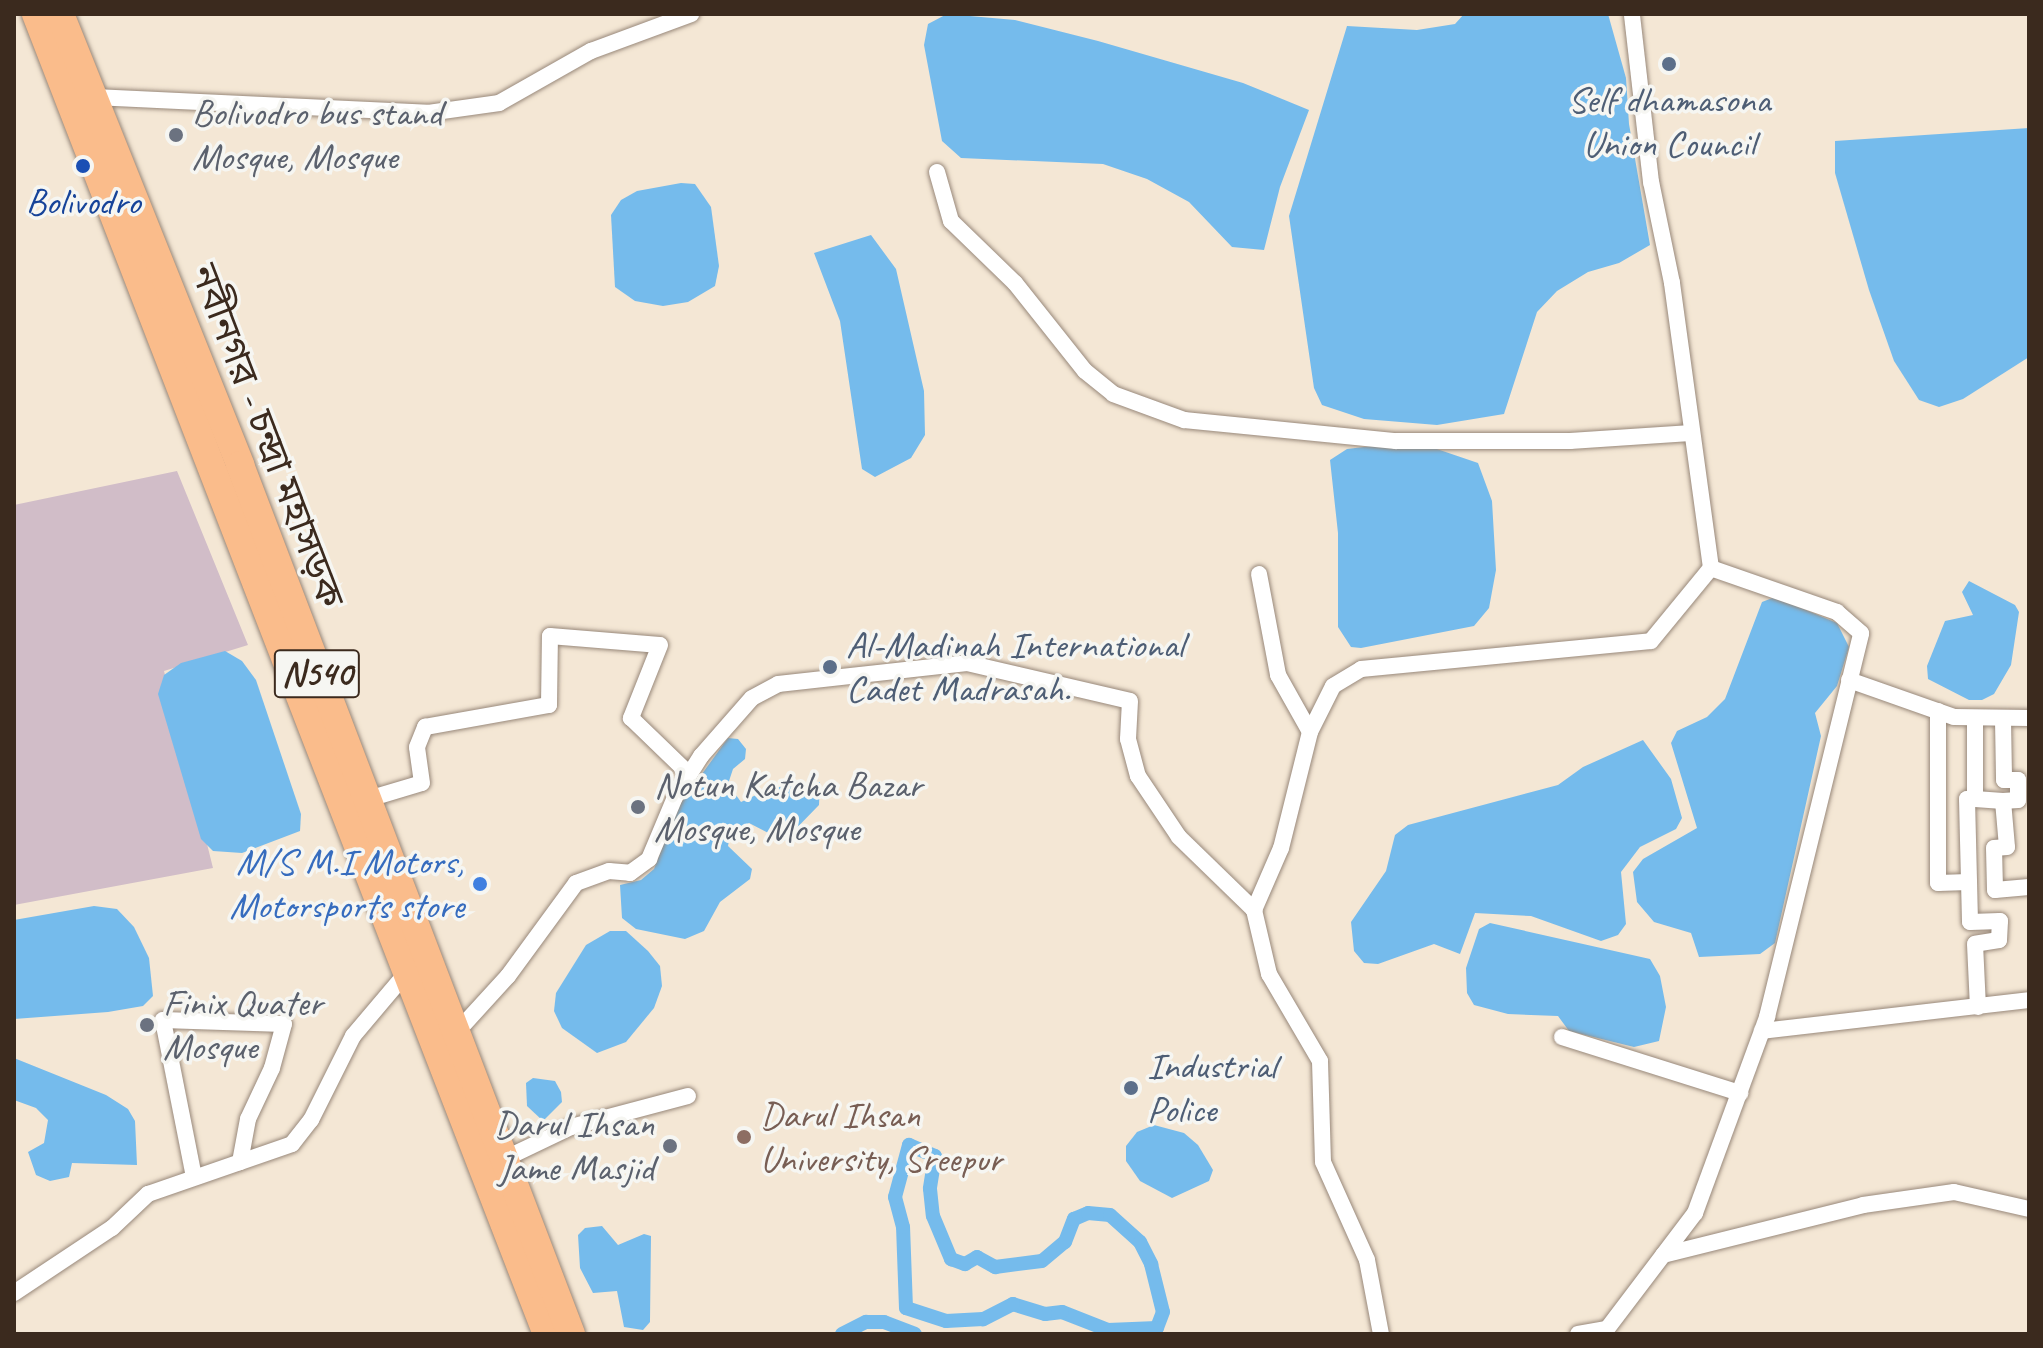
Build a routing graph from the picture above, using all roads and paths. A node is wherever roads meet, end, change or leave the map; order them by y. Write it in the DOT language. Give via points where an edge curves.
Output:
graph roads {
  1 [pos="36,14"];
  2 [pos="60,14"];
  3 [pos="691,14"];
  4 [pos="1632,14"];
  5 [pos="94,97"];
  6 [pos="937,172"];
  7 [pos="1690,433"];
  8 [pos="1711,568"];
  9 [pos="1259,574"];
  10 [pos="1849,680"];
  11 [pos="1938,711"];
  12 [pos="1975,718"];
  13 [pos="2029,718"];
  14 [pos="2003,720"];
  15 [pos="1310,732"];
  16 [pos="689,774"];
  17 [pos="1975,799"];
  18 [pos="365,800"];
  19 [pos="2003,801"];
  20 [pos="1969,882"];
  21 [pos="2029,887"];
  22 [pos="1254,910"];
  23 [pos="407,972"];
  24 [pos="2029,1000"];
  25 [pos="1978,1007"];
  26 [pos="1762,1031"];
  27 [pos="455,1034"];
  28 [pos="1562,1037"];
  29 [pos="1740,1093"];
  30 [pos="688,1096"];
  31 [pos="504,1159"];
  32 [pos="240,1162"];
  33 [pos="194,1177"];
  34 [pos="2029,1209"];
  35 [pos="1663,1255"];
  36 [pos="14,1293"];
  37 [pos="547,1334"];
  38 [pos="571,1334"];
  39 [pos="1381,1334"];
  40 [pos="1578,1334"];
  1 -- 23 [label="highway, নবীনগর - চন্দ্রা মহাসড়ক / N540"];
  2 -- 5 [label="highway, নবীনগর - চন্দ্রা মহাসড়ক / N540"];
  3 -- 5 [label="street" via="591,51 499,103 428,113"];
  4 -- 7 [label="street" via="1651,182 1672,283"];
  5 -- 18 [label="highway, নবীনগর - চন্দ্রা মহাসড়ক / N540"];
  6 -- 7 [label="street" via="951,221 1015,283 1085,371 1113,394 1184,420 1396,441 1570,441"];
  7 -- 8 [label="street"];
  8 -- 10 [label="street" via="1837,612 1861,633"];
  8 -- 15 [label="street" via="1651,641 1361,669 1333,686"];
  9 -- 15 [label="street" via="1278,675"];
  10 -- 11 [label="street"];
  10 -- 26 [label="street"];
  11 -- 12 [label="street"];
  11 -- 20 [label="street" via="1938,883"];
  12 -- 14 [label="street"];
  12 -- 17 [label="street"];
  13 -- 14 [label="street"];
  14 -- 19 [label="street" via="2004,780 2018,780 2018,800"];
  15 -- 22 [label="street" via="1281,848"];
  16 -- 18 [label="street" via="631,718 660,645 550,636 549,705 425,727 417,747 422,783"];
  16 -- 22 [label="street" via="752,698 778,684 967,663 1017,672 1069,691 1130,701 1128,739 1138,776 1179,837"];
  16 -- 27 [label="street" via="649,859 630,873 609,871 576,883 508,976"];
  17 -- 19 [label="street"];
  17 -- 20 [label="street" via="1967,799"];
  18 -- 27 [label="highway, নবীনগর - চন্দ্রা মহাসড়ক / N540"];
  19 -- 21 [label="street" via="2007,847 1994,848 1995,890"];
  20 -- 25 [label="street" via="1970,922 2000,921 1999,940 1975,944"];
  22 -- 39 [label="street" via="1269,974 1320,1061 1323,1162 1367,1260"];
  23 -- 32 [label="street" via="353,1036 311,1120 292,1144"];
  23 -- 37 [label="highway, নবীনগর - চন্দ্রা মহাসড়ক / N540"];
  24 -- 25 [label="street"];
  25 -- 26 [label="street"];
  26 -- 29 [label="street"];
  27 -- 31 [label="highway, নবীনগর - চন্দ্রা মহাসড়ক / N540"];
  28 -- 29 [label="street"];
  29 -- 35 [label="street" via="1695,1213"];
  30 -- 31 [label="street" via="571,1127"];
  31 -- 38 [label="highway, নবীনগর - চন্দ্রা মহাসড়ক / N540"];
  32 -- 33 [label="street"];
  32 -- 33 [label="street" via="248,1119 272,1068 284,1024 163,1020"];
  33 -- 36 [label="street" via="148,1194 112,1228"];
  34 -- 35 [label="street" via="1954,1192 1863,1205"];
  35 -- 40 [label="street" via="1607,1329"];
}
